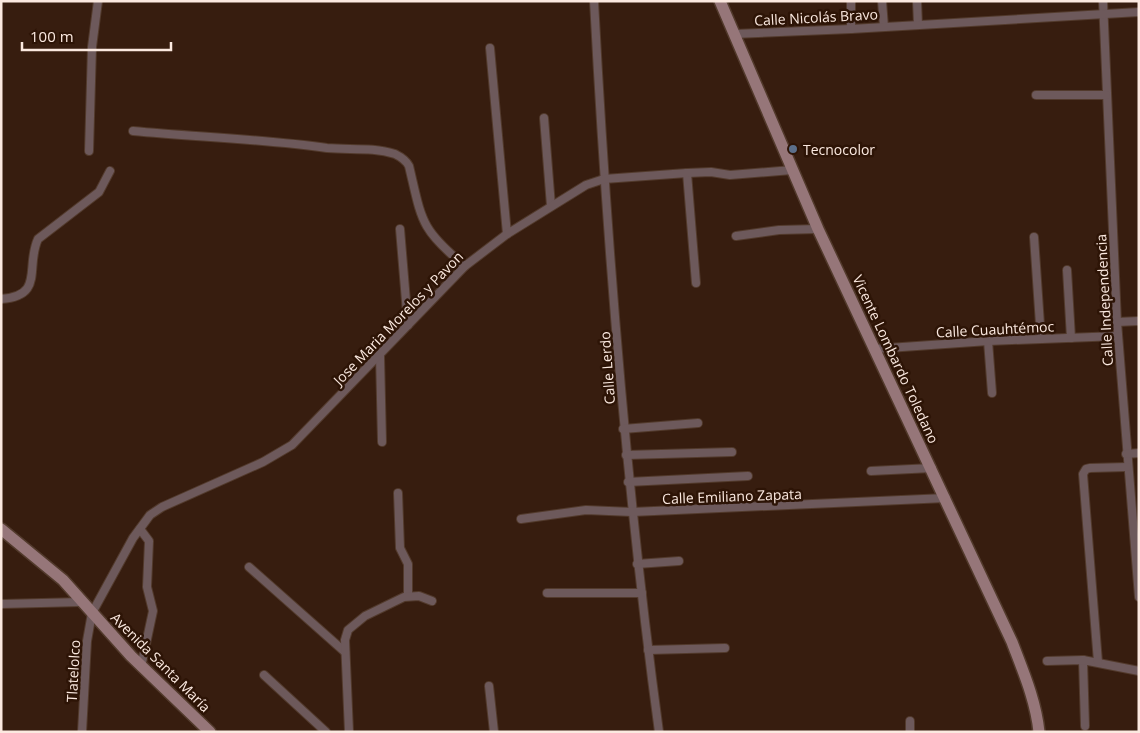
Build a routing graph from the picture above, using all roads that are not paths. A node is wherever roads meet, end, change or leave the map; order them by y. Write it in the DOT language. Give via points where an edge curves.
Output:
graph roads {
  1 [pos="98,1"];
  2 [pos="594,1"];
  3 [pos="720,1"];
  4 [pos="851,1"];
  5 [pos="882,1"];
  6 [pos="917,1"];
  7 [pos="1103,1"];
  8 [pos="1139,12"];
  9 [pos="1104,13"];
  10 [pos="918,25"];
  11 [pos="884,27"];
  12 [pos="851,29"];
  13 [pos="734,34"];
  14 [pos="490,48"];
  15 [pos="1106,94"];
  16 [pos="1036,95"];
  17 [pos="544,118"];
  18 [pos="134,131"];
  19 [pos="89,151"];
  20 [pos="792,170"];
  21 [pos="110,171"];
  22 [pos="687,173"];
  23 [pos="604,179"];
  24 [pos="551,206"];
  25 [pos="400,229"];
  26 [pos="818,229"];
  27 [pos="507,234"];
  28 [pos="736,236"];
  29 [pos="1034,237"];
  30 [pos="465,266"];
  31 [pos="1067,270"];
  32 [pos="696,283"];
  33 [pos="1,299"];
  34 [pos="1139,321"];
  35 [pos="1117,322"];
  36 [pos="408,325"];
  37 [pos="1118,336"];
  38 [pos="1071,338"];
  39 [pos="1040,339"];
  40 [pos="988,341"];
  41 [pos="874,349"];
  42 [pos="380,356"];
  43 [pos="992,393"];
  44 [pos="698,423"];
  45 [pos="624,429"];
  46 [pos="382,442"];
  47 [pos="732,452"];
  48 [pos="1139,453"];
  49 [pos="1126,454"];
  50 [pos="626,455"];
  51 [pos="1127,467"];
  52 [pos="932,468"];
  53 [pos="871,471"];
  54 [pos="748,476"];
  55 [pos="628,482"];
  56 [pos="398,493"];
  57 [pos="946,498"];
  58 [pos="632,512"];
  59 [pos="521,519"];
  60 [pos="1,529"];
  61 [pos="140,529"];
  62 [pos="679,561"];
  63 [pos="637,564"];
  64 [pos="249,567"];
  65 [pos="547,593"];
  66 [pos="642,593"];
  67 [pos="408,595"];
  68 [pos="1139,597"];
  69 [pos="432,601"];
  70 [pos="82,602"];
  71 [pos="1,604"];
  72 [pos="92,613"];
  73 [pos="725,648"];
  74 [pos="648,650"];
  75 [pos="345,652"];
  76 [pos="1083,660"];
  77 [pos="1047,661"];
  78 [pos="1098,662"];
  79 [pos="142,667"];
  80 [pos="1139,671"];
  81 [pos="264,675"];
  82 [pos="489,686"];
  83 [pos="910,721"];
  84 [pos="1084,726"];
  85 [pos="82,732"];
  86 [pos="210,732"];
  87 [pos="326,732"];
  88 [pos="349,732"];
  89 [pos="494,732"];
  90 [pos="659,732"];
  91 [pos="910,732"];
  92 [pos="1039,732"];
  1 -- 19 [label="street" via="92,48"];
  2 -- 23 [label="street, Calle Lerdo"];
  3 -- 13 [label="main road, Vicente Lombardo Toledano"];
  4 -- 12 [label="street"];
  5 -- 11 [label="street"];
  6 -- 10 [label="street"];
  7 -- 9 [label="street, Calle Independencia"];
  8 -- 9 [label="street, Calle Nicolás Bravo"];
  9 -- 10 [label="street, Calle Nicolás Bravo"];
  9 -- 15 [label="street, Calle Independencia"];
  10 -- 11 [label="street, Calle Nicolás Bravo"];
  11 -- 12 [label="street, Calle Nicolás Bravo"];
  12 -- 13 [label="street, Calle Nicolás Bravo"];
  13 -- 20 [label="main road, Vicente Lombardo Toledano"];
  14 -- 27 [label="street"];
  15 -- 16 [label="street"];
  15 -- 35 [label="street, Calle Independencia"];
  17 -- 24 [label="street"];
  18 -- 30 [label="street" via="275,140 395,154 409,166 423,222 431,235"];
  20 -- 22 [label="street, Jose Maria Morelos y Pavon" via="730,175"];
  20 -- 26 [label="main road, Vicente Lombardo Toledano"];
  21 -- 33 [label="street" via="99,192 38,239 32,281 23,294"];
  22 -- 23 [label="street, Jose Maria Morelos y Pavon"];
  22 -- 32 [label="street"];
  23 -- 24 [label="street, Jose Maria Morelos y Pavon" via="586,185"];
  23 -- 45 [label="street, Calle Lerdo"];
  24 -- 27 [label="street, Jose Maria Morelos y Pavon"];
  25 -- 36 [label="street"];
  26 -- 28 [label="street"];
  26 -- 41 [label="main road, Vicente Lombardo Toledano"];
  27 -- 30 [label="street, Jose Maria Morelos y Pavon"];
  29 -- 39 [label="street"];
  30 -- 36 [label="street, Jose Maria Morelos y Pavon"];
  31 -- 38 [label="street"];
  34 -- 35 [label="street"];
  35 -- 37 [label="street, Calle Independencia"];
  36 -- 42 [label="street, Jose Maria Morelos y Pavon"];
  37 -- 38 [label="street, Calle Cuauhtémoc"];
  37 -- 49 [label="street, Calle Independencia"];
  38 -- 39 [label="street, Calle Cuauhtémoc"];
  39 -- 40 [label="street, Calle Cuauhtémoc"];
  40 -- 41 [label="street, Calle Cuauhtémoc"];
  40 -- 43 [label="street"];
  41 -- 52 [label="main road, Vicente Lombardo Toledano"];
  42 -- 46 [label="street"];
  42 -- 61 [label="street, Jose Maria Morelos y Pavon" via="292,445 263,462 162,507"];
  44 -- 45 [label="street"];
  45 -- 50 [label="street, Calle Lerdo"];
  47 -- 50 [label="street"];
  48 -- 49 [label="street"];
  49 -- 51 [label="street, Calle Independencia"];
  50 -- 55 [label="street, Calle Lerdo"];
  51 -- 68 [label="street, Calle Independencia"];
  51 -- 78 [label="street" via="1090,468 1083,474"];
  52 -- 53 [label="street"];
  52 -- 57 [label="main road, Vicente Lombardo Toledano"];
  54 -- 55 [label="street"];
  55 -- 58 [label="street, Calle Lerdo"];
  56 -- 67 [label="street" via="400,548 408,564"];
  57 -- 58 [label="street, Calle Emiliano Zapata"];
  57 -- 92 [label="main road, Vicente Lombardo Toledano" via="1021,665"];
  58 -- 59 [label="street, Calle Emiliano Zapata" via="586,510"];
  58 -- 63 [label="street, Calle Lerdo"];
  60 -- 70 [label="main road, Avenida Santa María" via="63,580"];
  61 -- 72 [label="street, Jose Maria Morelos y Pavon"];
  61 -- 79 [label="street" via="149,541 147,587 152,611"];
  62 -- 63 [label="street"];
  63 -- 66 [label="street, Calle Lerdo"];
  64 -- 75 [label="street"];
  65 -- 66 [label="street"];
  66 -- 74 [label="street, Calle Lerdo"];
  67 -- 69 [label="street"];
  67 -- 75 [label="street" via="352,625 346,634"];
  70 -- 71 [label="street"];
  70 -- 72 [label="main road, Avenida Santa María"];
  72 -- 79 [label="main road, Avenida Santa María"];
  72 -- 85 [label="street, Tlatelolco"];
  73 -- 74 [label="street"];
  74 -- 90 [label="street, Calle Lerdo"];
  75 -- 88 [label="street"];
  76 -- 77 [label="street"];
  76 -- 78 [label="street"];
  76 -- 84 [label="street"];
  78 -- 80 [label="street"];
  79 -- 86 [label="main road, Avenida Santa María"];
  81 -- 87 [label="street"];
  82 -- 89 [label="street"];
  83 -- 91 [label="street"];
}
